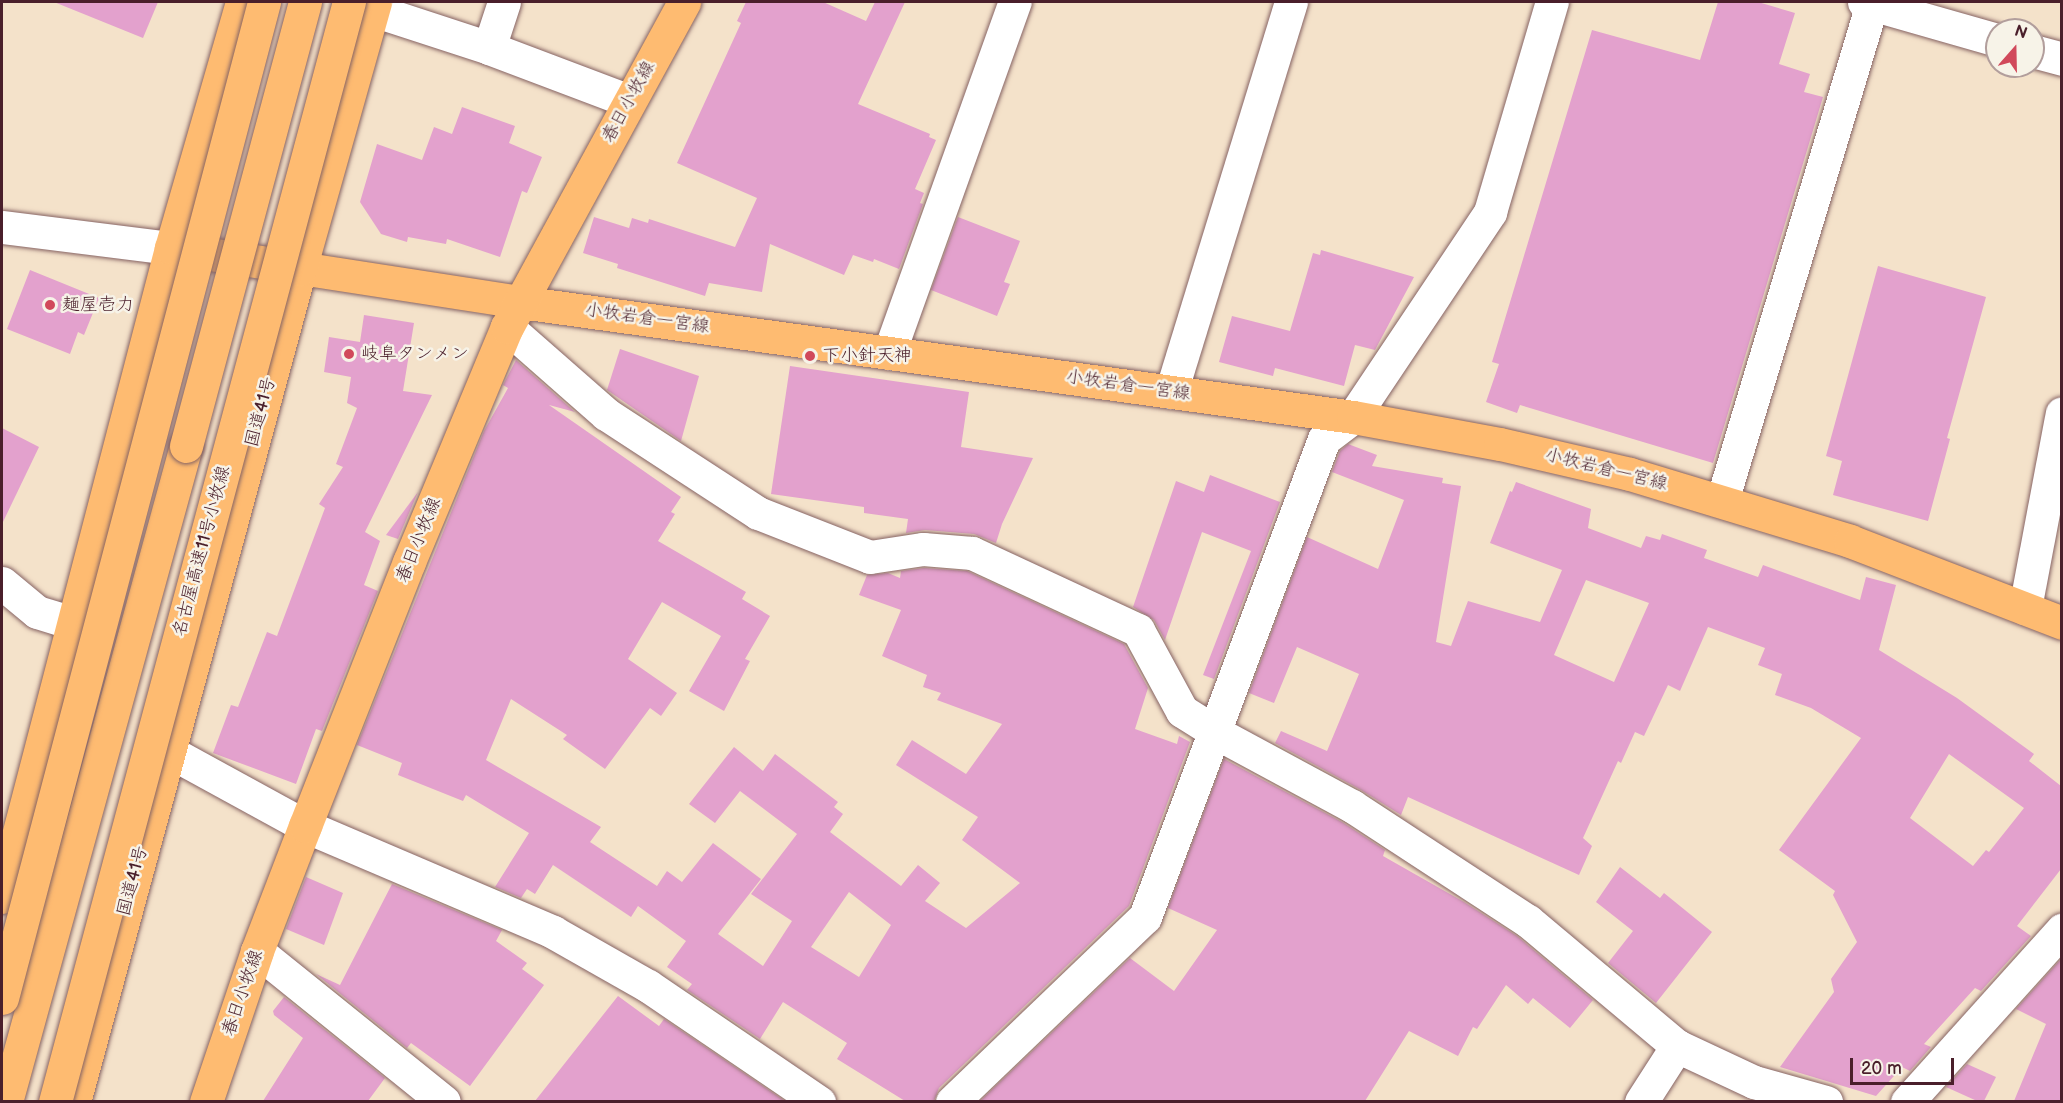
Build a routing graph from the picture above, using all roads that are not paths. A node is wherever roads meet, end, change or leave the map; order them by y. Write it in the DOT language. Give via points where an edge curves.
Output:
graph roads {
  1 [pos="242,2"];
  2 [pos="264,2"];
  3 [pos="305,2"];
  4 [pos="504,2"];
  5 [pos="684,2"];
  6 [pos="1015,2"];
  7 [pos="1291,2"];
  8 [pos="1552,2"];
  9 [pos="1868,3"];
  10 [pos="366,4"];
  11 [pos="1985,37"];
  12 [pos="489,48"];
  13 [pos="2045,54"];
  14 [pos="2061,59"];
  15 [pos="629,101"];
  16 [pos="2,226"];
  17 [pos="171,248"];
  18 [pos="300,269"];
  19 [pos="514,315"];
  20 [pos="889,353"];
  21 [pos="1171,392"];
  22 [pos="2061,413"];
  23 [pos="1353,417"];
  24 [pos="1722,501"];
  25 [pos="2,583"];
  26 [pos="2025,608"];
  27 [pos="73,622"];
  28 [pos="2061,623"];
  29 [pos="1215,732"];
  30 [pos="168,751"];
  31 [pos="305,826"];
  32 [pos="2,897"];
  33 [pos="2061,930"];
  34 [pos="257,951"];
  35 [pos="2,998"];
  36 [pos="1677,1046"];
  37 [pos="6,1101"];
  38 [pos="55,1101"];
  39 [pos="74,1101"];
  40 [pos="206,1101"];
  41 [pos="444,1101"];
  42 [pos="819,1101"];
  43 [pos="952,1101"];
  44 [pos="1641,1101"];
  45 [pos="1826,1101"];
  46 [pos="1907,1101"];
  1 -- 17 [label="main road"];
  2 -- 35 [label="main road, bridge"];
  3 -- 37 [label="main road, bridge"];
  4 -- 12 [label="street"];
  5 -- 15 [label="main road, 春日小牧線"];
  6 -- 20 [label="street"];
  7 -- 21 [label="street"];
  8 -- 23 [label="street" via="1490,212"];
  9 -- 11 [label="street"];
  9 -- 24 [label="street"];
  10 -- 12 [label="street"];
  10 -- 18 [label="main road, 国道41号"];
  10 -- 38 [label="main road, 名古屋高速11号小牧線, bridge"];
  12 -- 15 [label="street"];
  13 -- 14 [label="street"];
  15 -- 19 [label="main road, 春日小牧線"];
  16 -- 17 [label="street"];
  17 -- 18 [label="main road, 小牧岩倉一宮線"];
  17 -- 27 [label="main road"];
  18 -- 19 [label="main road, 小牧岩倉一宮線"];
  18 -- 30 [label="main road, 国道41号"];
  19 -- 20 [label="main road, 小牧岩倉一宮線"];
  19 -- 29 [label="street" via="606,414 758,513 870,557 923,549 972,553 1138,630 1182,711"];
  19 -- 31 [label="main road, 春日小牧線" via="409,562"];
  20 -- 21 [label="main road, 小牧岩倉一宮線"];
  21 -- 23 [label="main road, 小牧岩倉一宮線"];
  22 -- 26 [label="street"];
  23 -- 24 [label="main road, 小牧岩倉一宮線" via="1500,444 1630,474"];
  23 -- 29 [label="street" via="1324,439"];
  24 -- 26 [label="main road, 小牧岩倉一宮線" via="1850,541"];
  25 -- 27 [label="street" via="37,612"];
  26 -- 28 [label="main road, 小牧岩倉一宮線"];
  27 -- 32 [label="main road"];
  29 -- 36 [label="street" via="1352,806 1528,921"];
  29 -- 43 [label="street" via="1145,917"];
  30 -- 31 [label="street"];
  30 -- 39 [label="main road, 国道41号"];
  31 -- 34 [label="main road, 春日小牧線"];
  31 -- 42 [label="street" via="553,932 648,986"];
  33 -- 46 [label="street"];
  34 -- 40 [label="main road, 春日小牧線"];
  34 -- 41 [label="street"];
  36 -- 44 [label="street"];
  36 -- 45 [label="street" via="1754,1082"];
}
